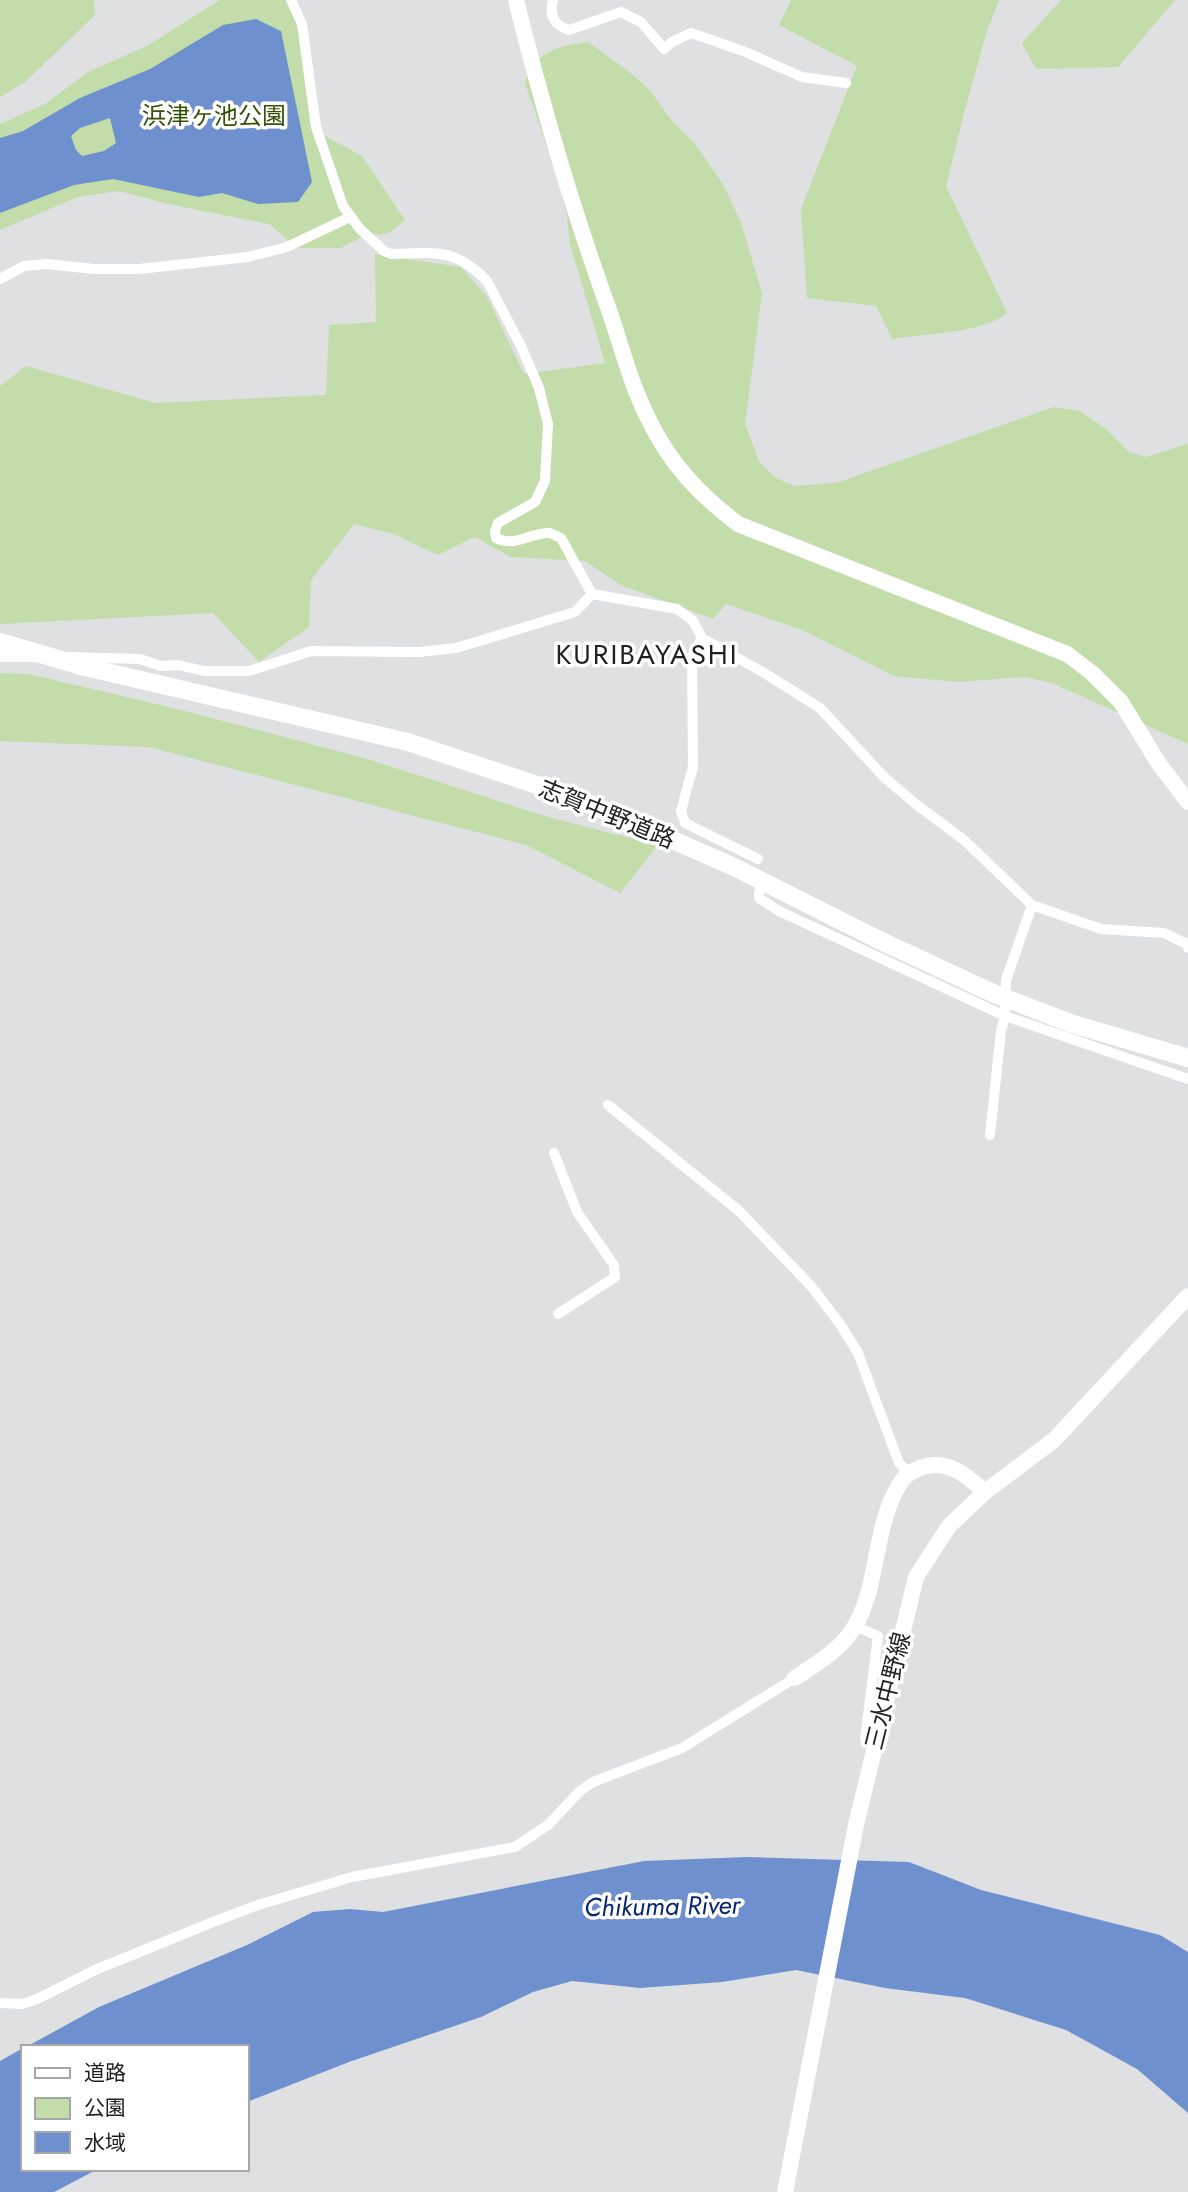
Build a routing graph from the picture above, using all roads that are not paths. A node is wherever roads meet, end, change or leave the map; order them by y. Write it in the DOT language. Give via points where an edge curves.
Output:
graph roads {
  1 [pos="291,0"];
  2 [pos="516,0"];
  3 [pos="553,0"];
  4 [pos="846,83"];
  5 [pos="350,216"];
  6 [pos="0,279"];
  7 [pos="592,594"];
  8 [pos="702,638"];
  9 [pos="0,642"];
  10 [pos="0,657"];
  11 [pos="1188,802"];
  12 [pos="758,859"];
  13 [pos="758,892"];
  14 [pos="1032,905"];
  15 [pos="1188,948"];
  16 [pos="1011,1009"];
  17 [pos="1149,1046"];
  18 [pos="1188,1051"];
  19 [pos="1188,1058"];
  20 [pos="1188,1079"];
  21 [pos="608,1105"];
  22 [pos="990,1135"];
  23 [pos="554,1153"];
  24 [pos="1188,1296"];
  25 [pos="558,1314"];
  26 [pos="909,1473"];
  27 [pos="985,1492"];
  28 [pos="855,1626"];
  29 [pos="794,1678"];
  30 [pos="876,1744"];
  31 [pos="0,2003"];
  32 [pos="785,2192"];
  1 -- 5 [label="street" via="302,24 317,127 338,194"];
  2 -- 11 [label="street" via="577,221 624,355 649,420 688,481 738,524 1067,654 1121,702"];
  3 -- 4 [label="street" via="555,22 569,30 621,12 641,22 664,49 691,33 802,77"];
  5 -- 6 [label="street" via="287,247 248,257 139,269 24,266"];
  5 -- 7 [label="street" via="384,251 443,253 464,261 487,281 535,378 548,424 545,481 535,502 498,523 496,538 515,542 544,532 561,538"];
  7 -- 8 [label="street" via="677,609 693,621"];
  7 -- 10 [label="street" via="575,612 456,648 311,651 249,671 204,671 140,659"];
  8 -- 12 [label="street" via="692,656 693,767 681,811 685,823"];
  8 -- 14 [label="street" via="820,708 885,778 964,840"];
  9 -- 16 [label="main road, 志賀中野道路" via="85,667 408,742 579,799 732,866 995,993"];
  13 -- 16 [label="street" via="759,898 779,911"];
  14 -- 15 [label="street" via="1101,929 1164,933"];
  14 -- 16 [label="street" via="1006,980"];
  16 -- 17 [label="main road, 志賀中野道路"];
  16 -- 20 [label="street"];
  16 -- 22 [label="street" via="1002,1031"];
  17 -- 18 [label="main road"];
  17 -- 19 [label="main road, 志賀中野道路"];
  21 -- 26 [label="street" via="738,1210 811,1286 858,1353 899,1463"];
  23 -- 25 [label="street" via="578,1212 614,1265 615,1277"];
  24 -- 27 [label="street, 三水中野線" via="1054,1440"];
  26 -- 27 [label="street" via="944,1464"];
  26 -- 28 [label="street" via="886,1513"];
  27 -- 30 [label="street, 三水中野線" via="949,1526 916,1577"];
  28 -- 29 [label="street" via="833,1652"];
  28 -- 30 [label="street" via="878,1636 865,1739"];
  29 -- 31 [label="street" via="682,1748 593,1782 548,1825 515,1847 352,1877 212,1922 37,1999"];
  30 -- 32 [label="street, 三水中野線"];
}
